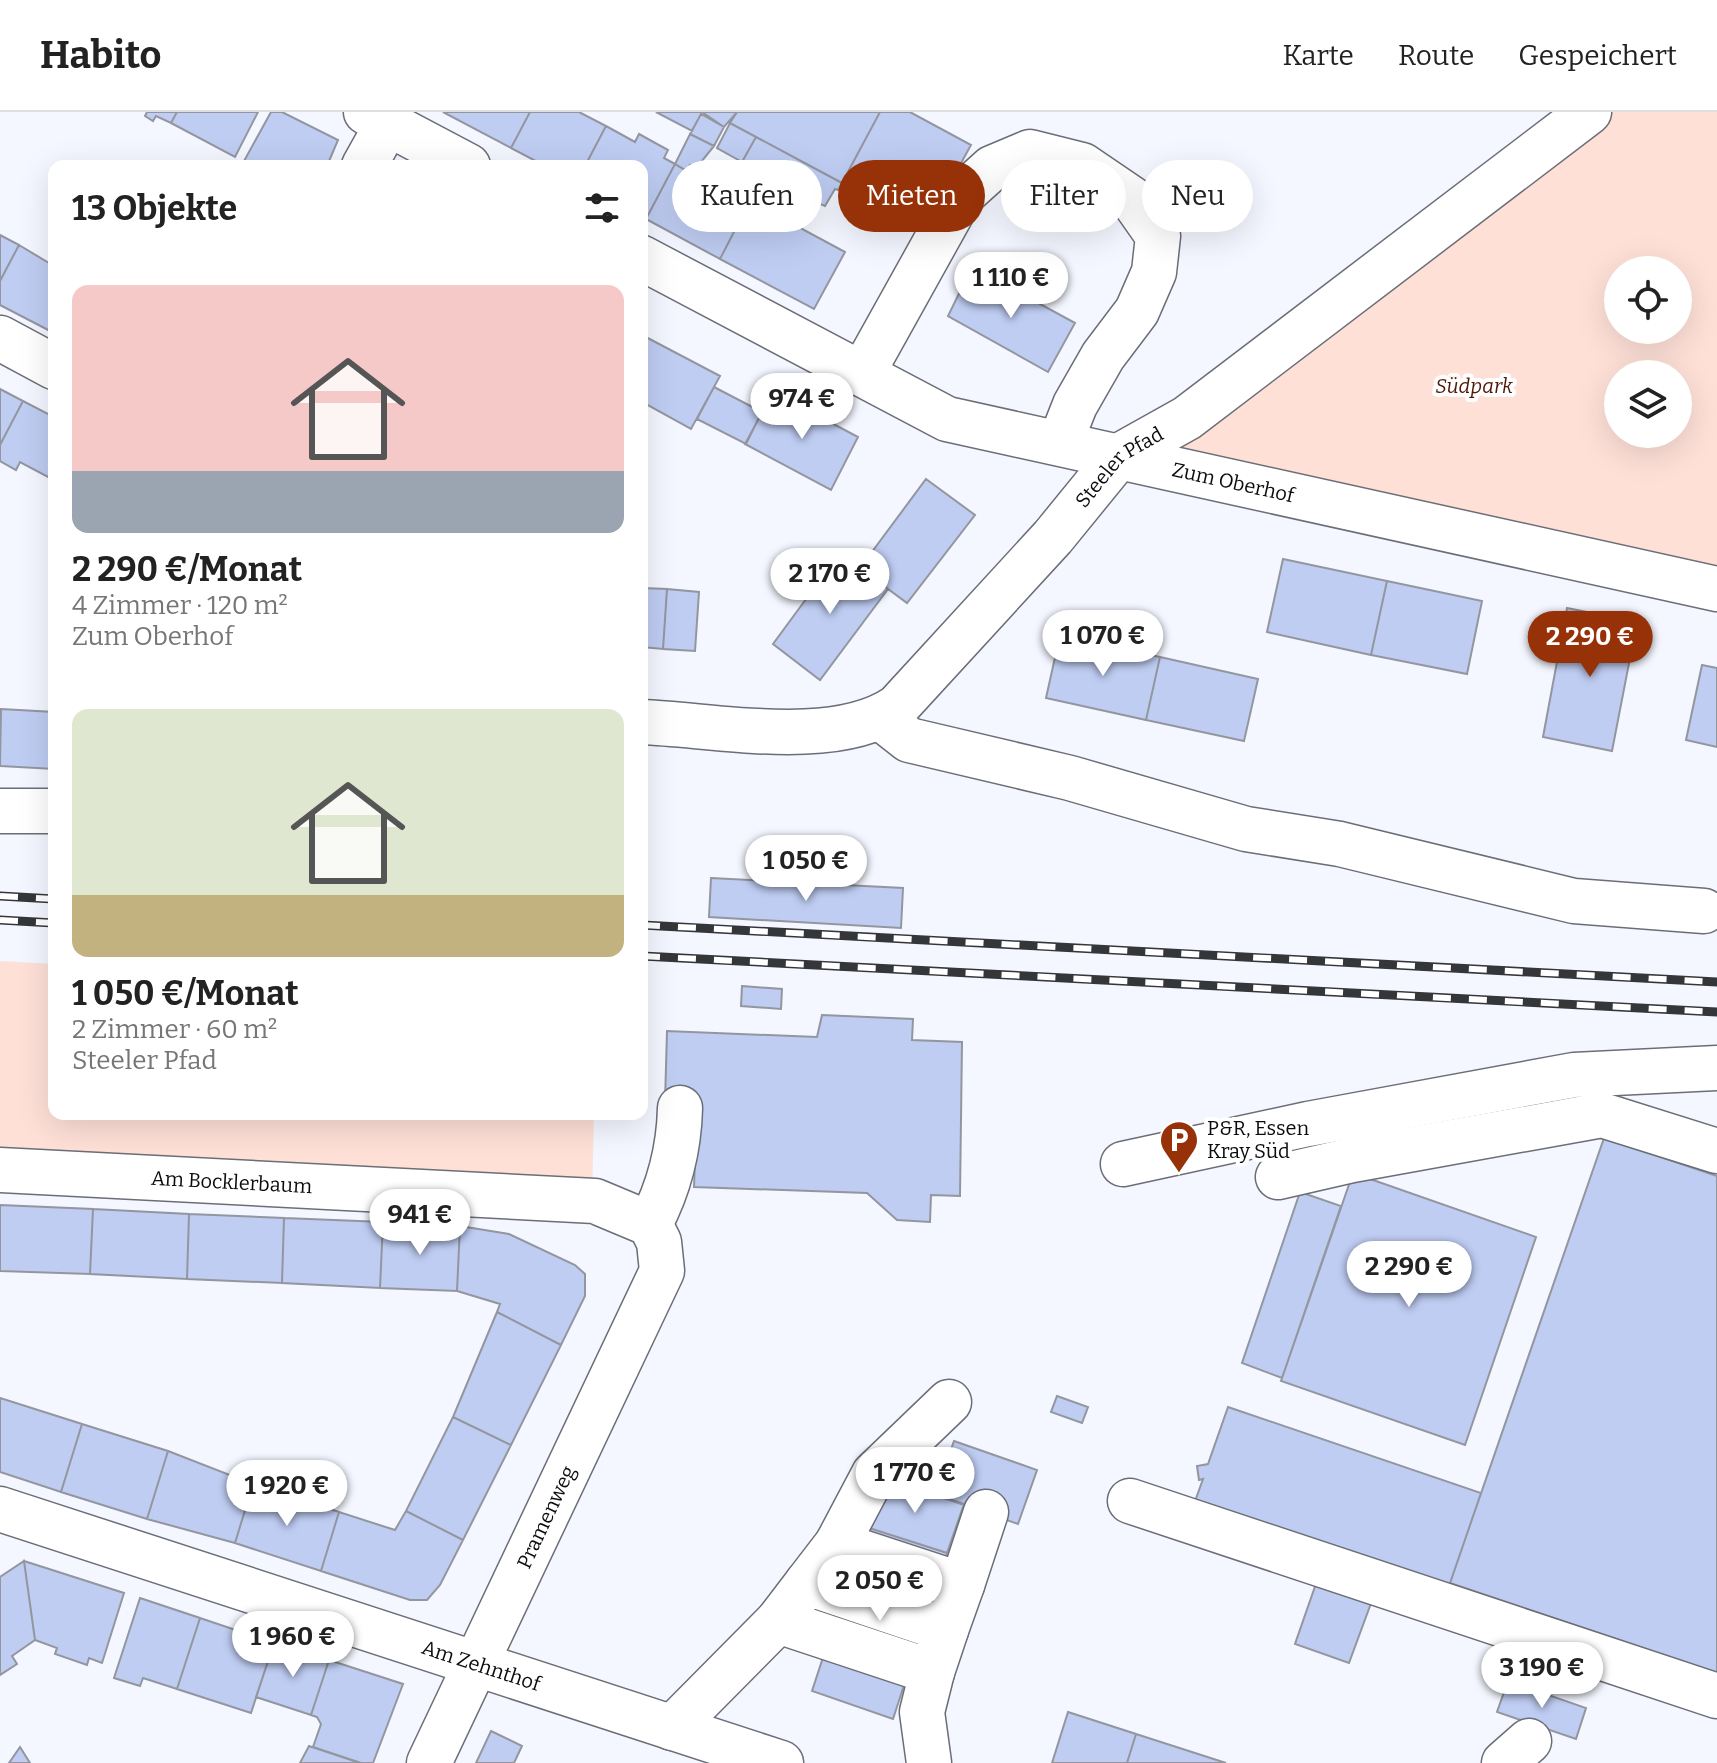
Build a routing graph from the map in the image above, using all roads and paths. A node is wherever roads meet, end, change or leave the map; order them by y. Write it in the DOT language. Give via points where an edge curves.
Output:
graph roads {
  1 [pos="1589,112"];
  2 [pos="377,118"];
  3 [pos="366,160"];
  4 [pos="457,160"];
  5 [pos="648,261"];
  6 [pos="0,338"];
  7 [pos="48,364"];
  8 [pos="862,374"];
  9 [pos="1060,443"];
  10 [pos="1119,456"];
  11 [pos="1717,589"];
  12 [pos="881,718"];
  13 [pos="648,722"];
  14 [pos="0,811"];
  15 [pos="48,811"];
  16 [pos="1704,911"];
  17 [pos="1717,1068"];
  18 [pos="680,1108"];
  19 [pos="1717,1151"];
  20 [pos="1123,1164"];
  21 [pos="0,1170"];
  22 [pos="1278,1177"];
  23 [pos="650,1224"];
  24 [pos="949,1402"];
  25 [pos="1130,1501"];
  26 [pos="986,1512"];
  27 [pos="7,1519"];
  28 [pos="837,1544"];
  29 [pos="807,1583"];
  30 [pos="962,1585"];
  31 [pos="778,1621"];
  32 [pos="946,1630"];
  33 [pos="477,1665"];
  34 [pos="932,1672"];
  35 [pos="1717,1696"];
  36 [pos="672,1728"];
  37 [pos="719,1754"];
  38 [pos="429,1763"];
  39 [pos="781,1763"];
  40 [pos="929,1763"];
  1 -- 10 [label="street, Steeler Pfad" via="1187,418"];
  2 -- 3 [label="street"];
  2 -- 4 [label="street"];
  5 -- 8 [label="street, Zum Oberhof"];
  6 -- 7 [label="street"];
  8 -- 9 [label="street, Zum Oberhof" via="947,419"];
  8 -- 9 [label="street" via="961,196 992,168 1030,152 1082,165 1132,199 1158,236 1154,272 1137,311 1103,356"];
  9 -- 10 [label="street, Zum Oberhof"];
  10 -- 11 [label="street, Zum Oberhof"];
  10 -- 12 [label="street, Steeler Pfad" via="1053,537 897,707"];
  12 -- 13 [label="street, Steeler Pfad" via="825,732"];
  12 -- 16 [label="street" via="909,740 1070,778 1246,829 1340,844 1574,901"];
  14 -- 15 [label="street"];
  17 -- 20 [label="street" via="1574,1075"];
  18 -- 23 [label="street" via="680,1136"];
  19 -- 22 [label="street" via="1602,1115"];
  21 -- 23 [label="street, Am Bocklerbaum" via="595,1201"];
  23 -- 33 [label="street, Pramenweg" via="659,1242 662,1271"];
  24 -- 28 [label="street" via="874,1474"];
  25 -- 35 [label="street"];
  26 -- 30 [label="street"];
  27 -- 33 [label="street, Am Zehnthof"];
  28 -- 29 [label="street"];
  28 -- 30 [label="street"];
  29 -- 31 [label="street"];
  29 -- 32 [label="street"];
  30 -- 32 [label="street"];
  31 -- 34 [label="street"];
  31 -- 36 [label="street"];
  32 -- 34 [label="street"];
  33 -- 36 [label="street, Am Zehnthof"];
  33 -- 38 [label="street, Pramenweg"];
  34 -- 40 [label="street" via="922,1712"];
  36 -- 37 [label="street, Am Zehnthof"];
  37 -- 39 [label="street, Am Zehnthof"];
}
